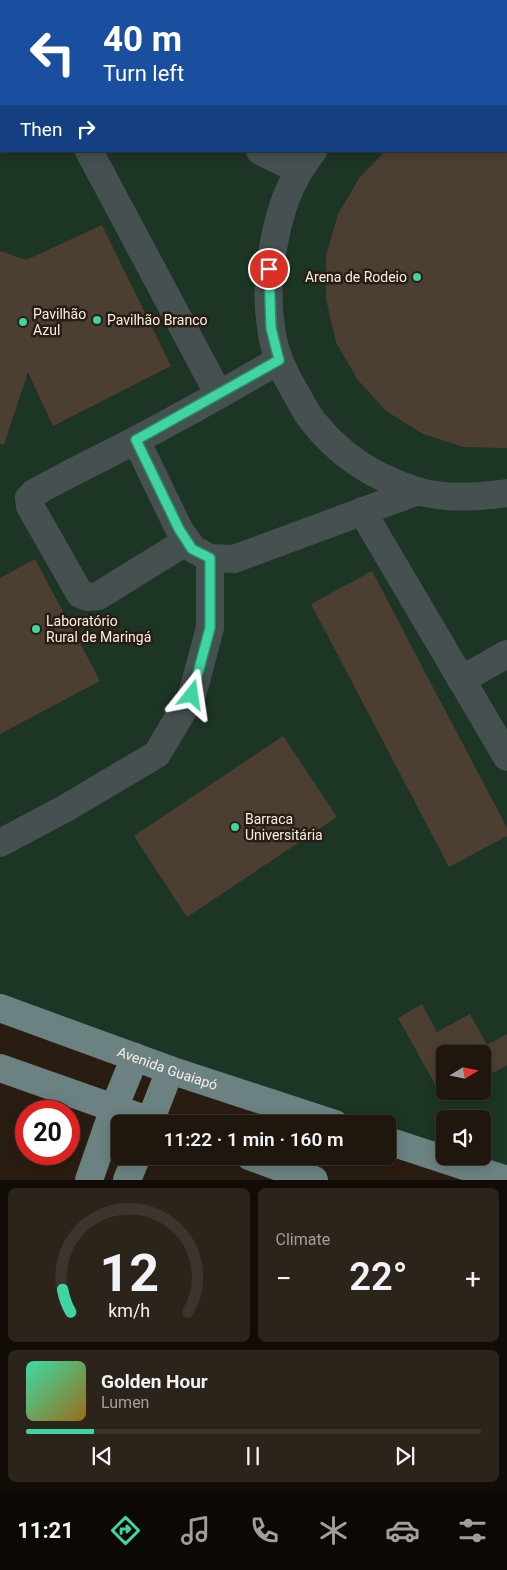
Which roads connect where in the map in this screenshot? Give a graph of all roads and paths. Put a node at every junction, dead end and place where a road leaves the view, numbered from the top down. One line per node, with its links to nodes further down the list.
1 (90, 152): 5 (lane)
2 (265, 152): 3 (lane)
3 (306, 161): 4 (lane)
4 (279, 360): 5 (lane); 7 (lane)
5 (219, 395): 6 (lane)
6 (136, 440): 10 (lane); 10 (lane)
7 (418, 491): 8 (lane); 9 (lane)
8 (507, 493)
9 (362, 512): 11 (lane); 13 (lane)
10 (187, 540): 11 (lane)
11 (210, 558): 15 (lane)
12 (507, 654): 13 (lane)
13 (461, 680): 14 (lane)
14 (507, 757)
15 (0, 843)
16 (0, 1008): 17 (main road, Avenida Guaiapó)
17 (135, 1057): 19 (main road, Avenida Guaiapó); 20 (main road)
18 (0, 1068): 20 (main road)
19 (170, 1070): 22 (main road); 23 (main road, Avenida Guaiapó)
20 (114, 1108): 21 (main road); 27 (main road)
21 (132, 1115)
22 (156, 1115)
23 (308, 1115)
24 (396, 1144): 30 (main road)
25 (134, 1165): 28 (main road)
26 (273, 1165): 29 (main road)
27 (89, 1180)
28 (128, 1180)
29 (314, 1180)
30 (507, 1180)

